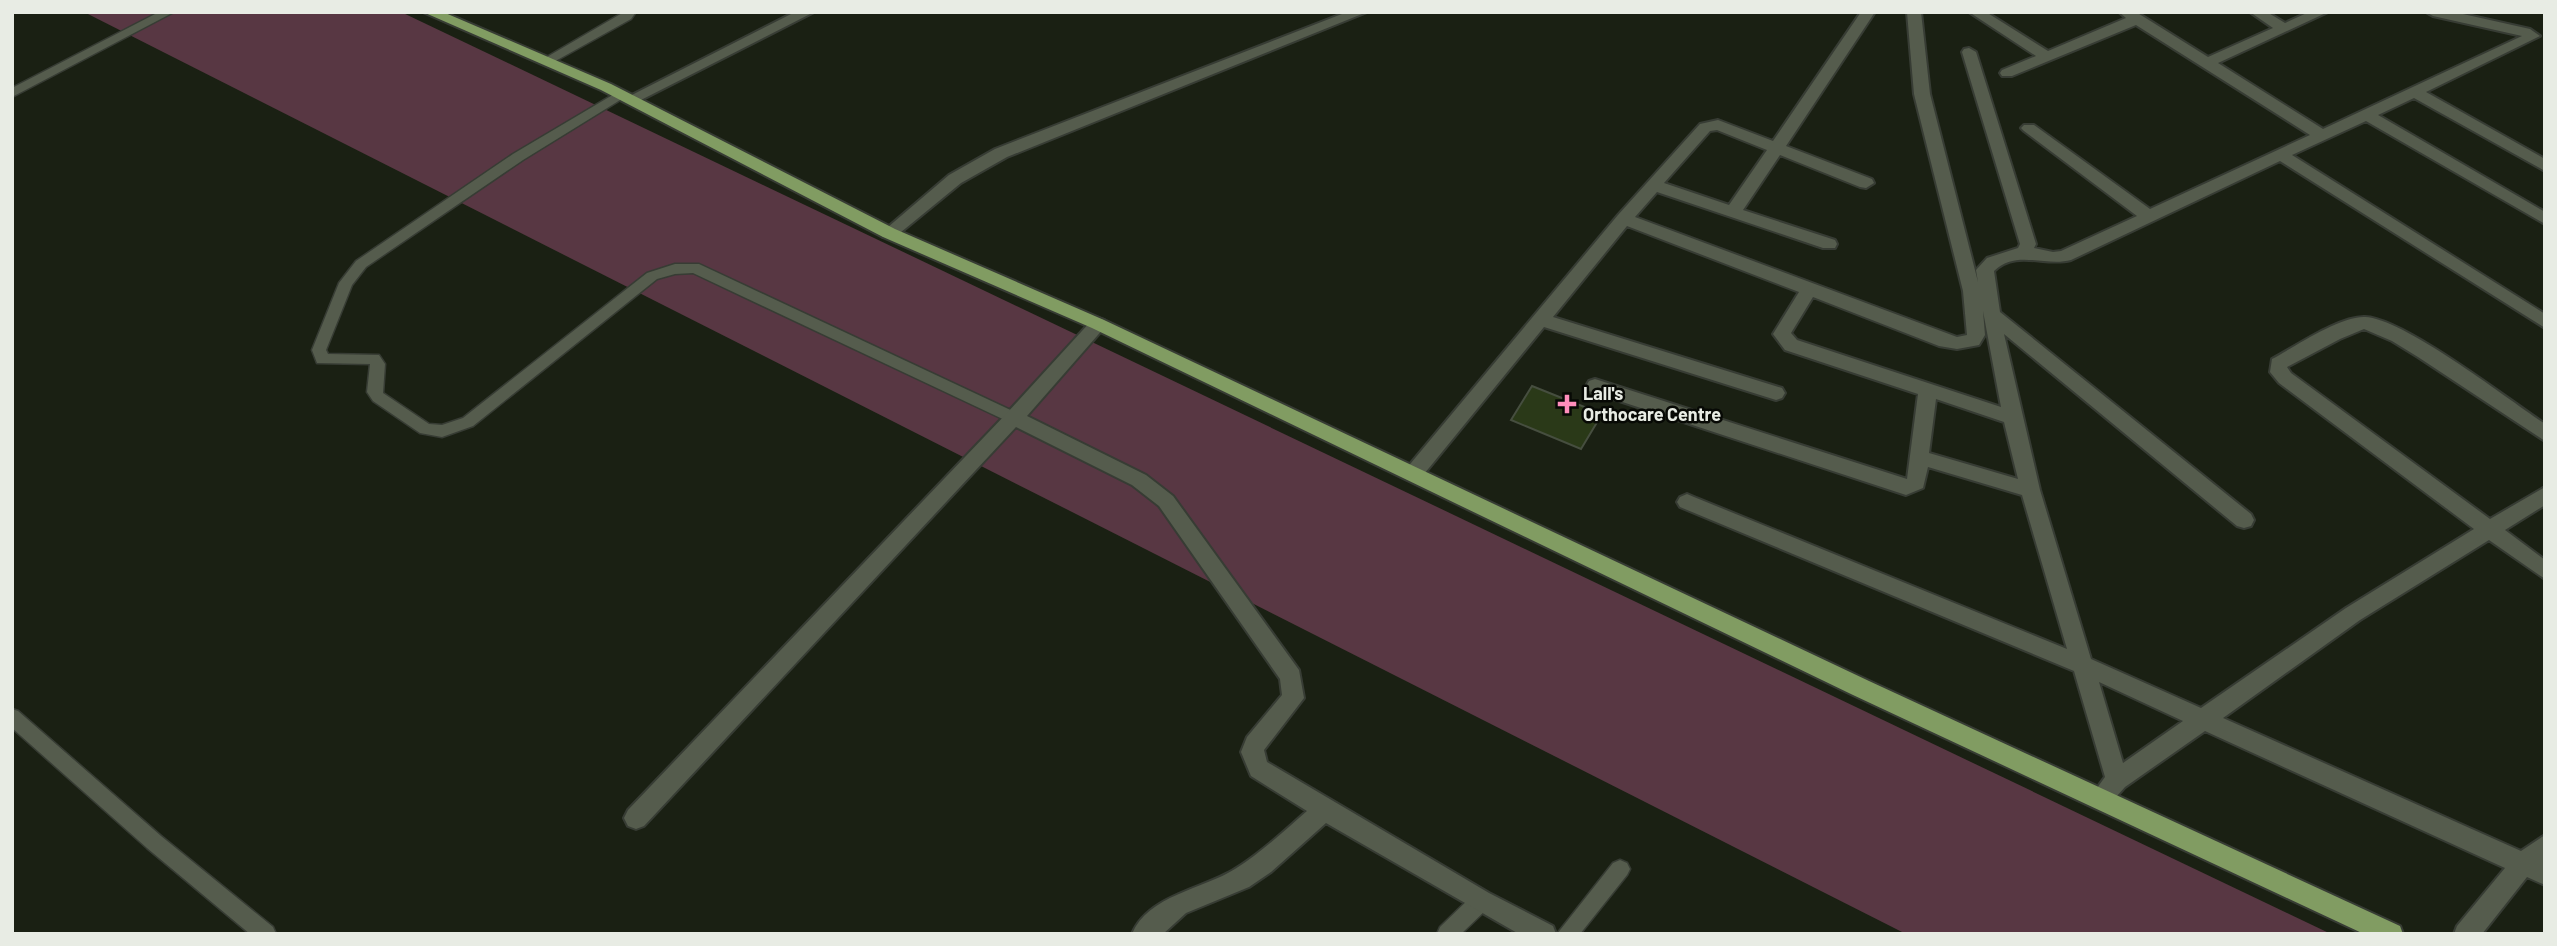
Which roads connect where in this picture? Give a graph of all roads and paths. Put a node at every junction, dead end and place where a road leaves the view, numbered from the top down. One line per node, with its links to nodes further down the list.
1 (167, 12): 21 (lane)
2 (430, 12): 17 (main road)
3 (630, 12): 17 (lane)
4 (807, 12): 22 (street)
5 (1360, 12): 35 (street)
6 (1868, 12): 26 (street)
7 (1914, 12): 38 (street)
8 (1976, 12): 16 (street)
9 (2257, 12): 13 (street)
10 (2322, 12): 13 (street)
11 (2433, 12): 14 (street)
12 (2131, 16): 16 (street); 18 (street)
13 (2285, 29): 18 (street)
14 (2539, 33): 20 (street)
15 (1969, 52): 37 (street)
16 (2045, 55): 19 (street)
17 (546, 61): 22 (main road)
18 (2207, 63): 25 (street)
19 (2007, 73)
20 (2415, 92): 23 (street); 28 (street)
21 (12, 93)
22 (626, 97): 35 (main road); 46 (lane)
23 (2367, 115): 25 (street); 34 (street)
24 (2029, 128): 32 (street)
25 (2322, 135): 27 (street)
26 (1774, 150): 29 (street); 30 (street); 31 (street)
27 (2279, 154): 32 (street); 41 (street)
28 (2545, 166)
29 (1866, 183)
30 (1655, 186): 31 (street); 33 (street)
31 (1733, 212): 36 (street)
32 (2148, 216): 37 (street)
33 (1624, 219): 38 (street); 40 (street)
34 (2545, 219)
35 (889, 233): 42 (main road)
36 (1829, 244)
37 (2024, 252): 39 (street)
38 (1809, 290): 44 (street)
39 (1992, 315): 47 (street); 54 (street)
40 (1541, 320): 45 (street); 50 (street)
41 (2545, 322)
42 (1098, 324): 46 (street); 50 (main road)
43 (1595, 386): 49 (street)
44 (1928, 391): 47 (street); 49 (street)
45 (1776, 393)
46 (1014, 418): 62 (street); 63 (street)
47 (2014, 418): 51 (street)
48 (2545, 433): 55 (street)
49 (1919, 457): 51 (street)
50 (1413, 474): 61 (main road)
51 (2030, 490): 57 (street)
52 (2545, 495): 55 (street)
53 (1687, 502): 57 (street)
54 (2244, 520)
55 (2489, 530): 56 (street); 59 (street)
56 (2545, 571)
57 (2082, 665): 59 (street); 60 (street)
58 (12, 717): 68 (lane)
59 (2203, 720): 60 (street); 66 (street)
60 (2117, 780): 61 (street)
61 (2100, 799): 73 (main road)
62 (1324, 810): 67 (street); 69 (street)
63 (635, 818)
64 (2545, 846): 66 (street)
65 (1620, 869): 72 (lane)
66 (2534, 869): 74 (street)
67 (1481, 901): 70 (lane); 71 (street)
68 (266, 934)
69 (1144, 934)
70 (1447, 934)
71 (1544, 934)
72 (1567, 934)
73 (2391, 934)
74 (2466, 934)

